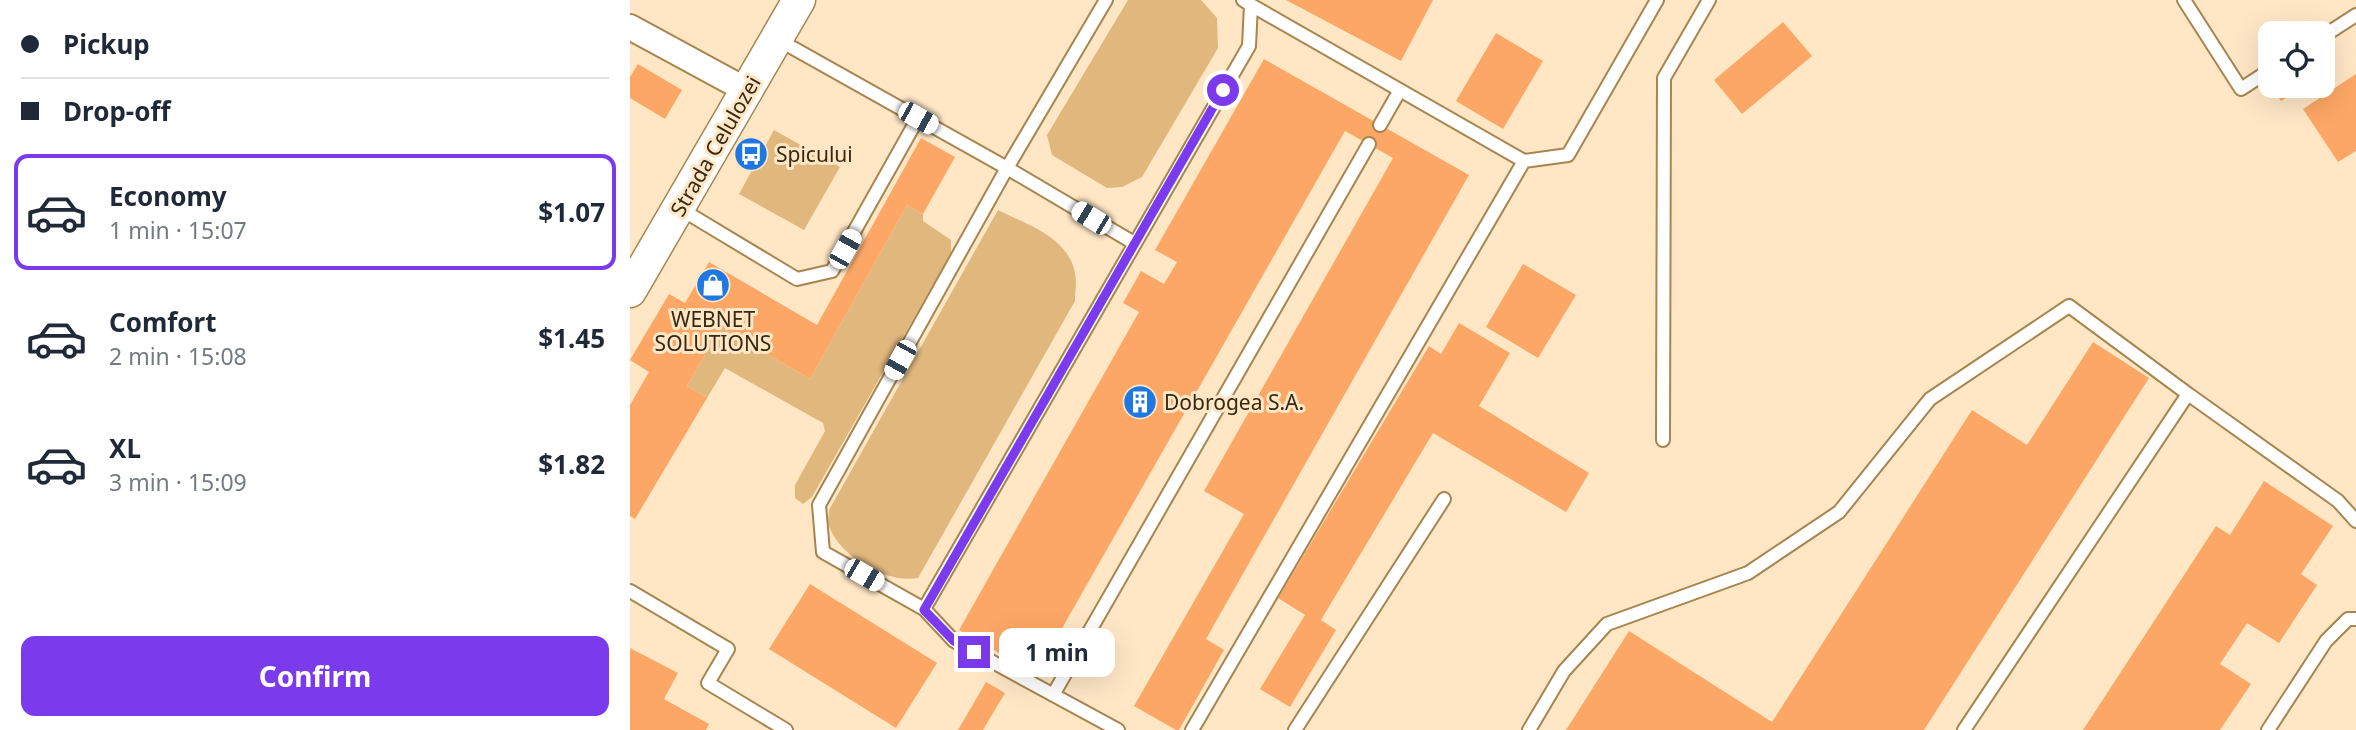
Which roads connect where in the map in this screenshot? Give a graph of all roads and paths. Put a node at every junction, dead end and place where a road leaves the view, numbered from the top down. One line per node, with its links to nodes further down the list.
1 (799, 0): 10 (street, Strada Celulozei)
2 (1106, 0): 18 (lane)
3 (1657, 0): 17 (lane)
4 (1709, 0): 23 (lane)
5 (2184, 0): 11 (lane)
6 (1247, 3): 13 (lane); 20 (lane)
7 (2356, 15): 9 (lane)
8 (630, 27): 12 (street)
9 (2335, 29)
10 (777, 39): 12 (street, Strada Celulozei); 14 (lane)
11 (2258, 78)
12 (747, 90): 19 (street, Strada Celulozei)
13 (1400, 90): 15 (lane); 17 (lane)
14 (918, 118): 18 (lane); 19 (lane)
15 (1380, 124)
16 (1369, 144): 29 (lane)
17 (1524, 161): 34 (lane)
18 (1007, 168): 20 (lane); 27 (lane)
19 (679, 208): 21 (street, Strada Celulozei)
20 (1134, 243): 27 (lane)
21 (630, 289)
22 (2188, 394): 25 (lane); 36 (lane); 37 (lane)
23 (1663, 440)
24 (1444, 499): 35 (lane)
25 (2356, 521)
26 (630, 591): 31 (lane)
27 (924, 610): 29 (lane)
28 (2356, 619): 38 (lane)
29 (1054, 695): 30 (lane)
30 (1094, 717): 32 (lane); 33 (lane)
31 (786, 730)
32 (1086, 730)
33 (1118, 730)
34 (1192, 730)
35 (1295, 730)
36 (1529, 730)
37 (1964, 730)
38 (2268, 730)

